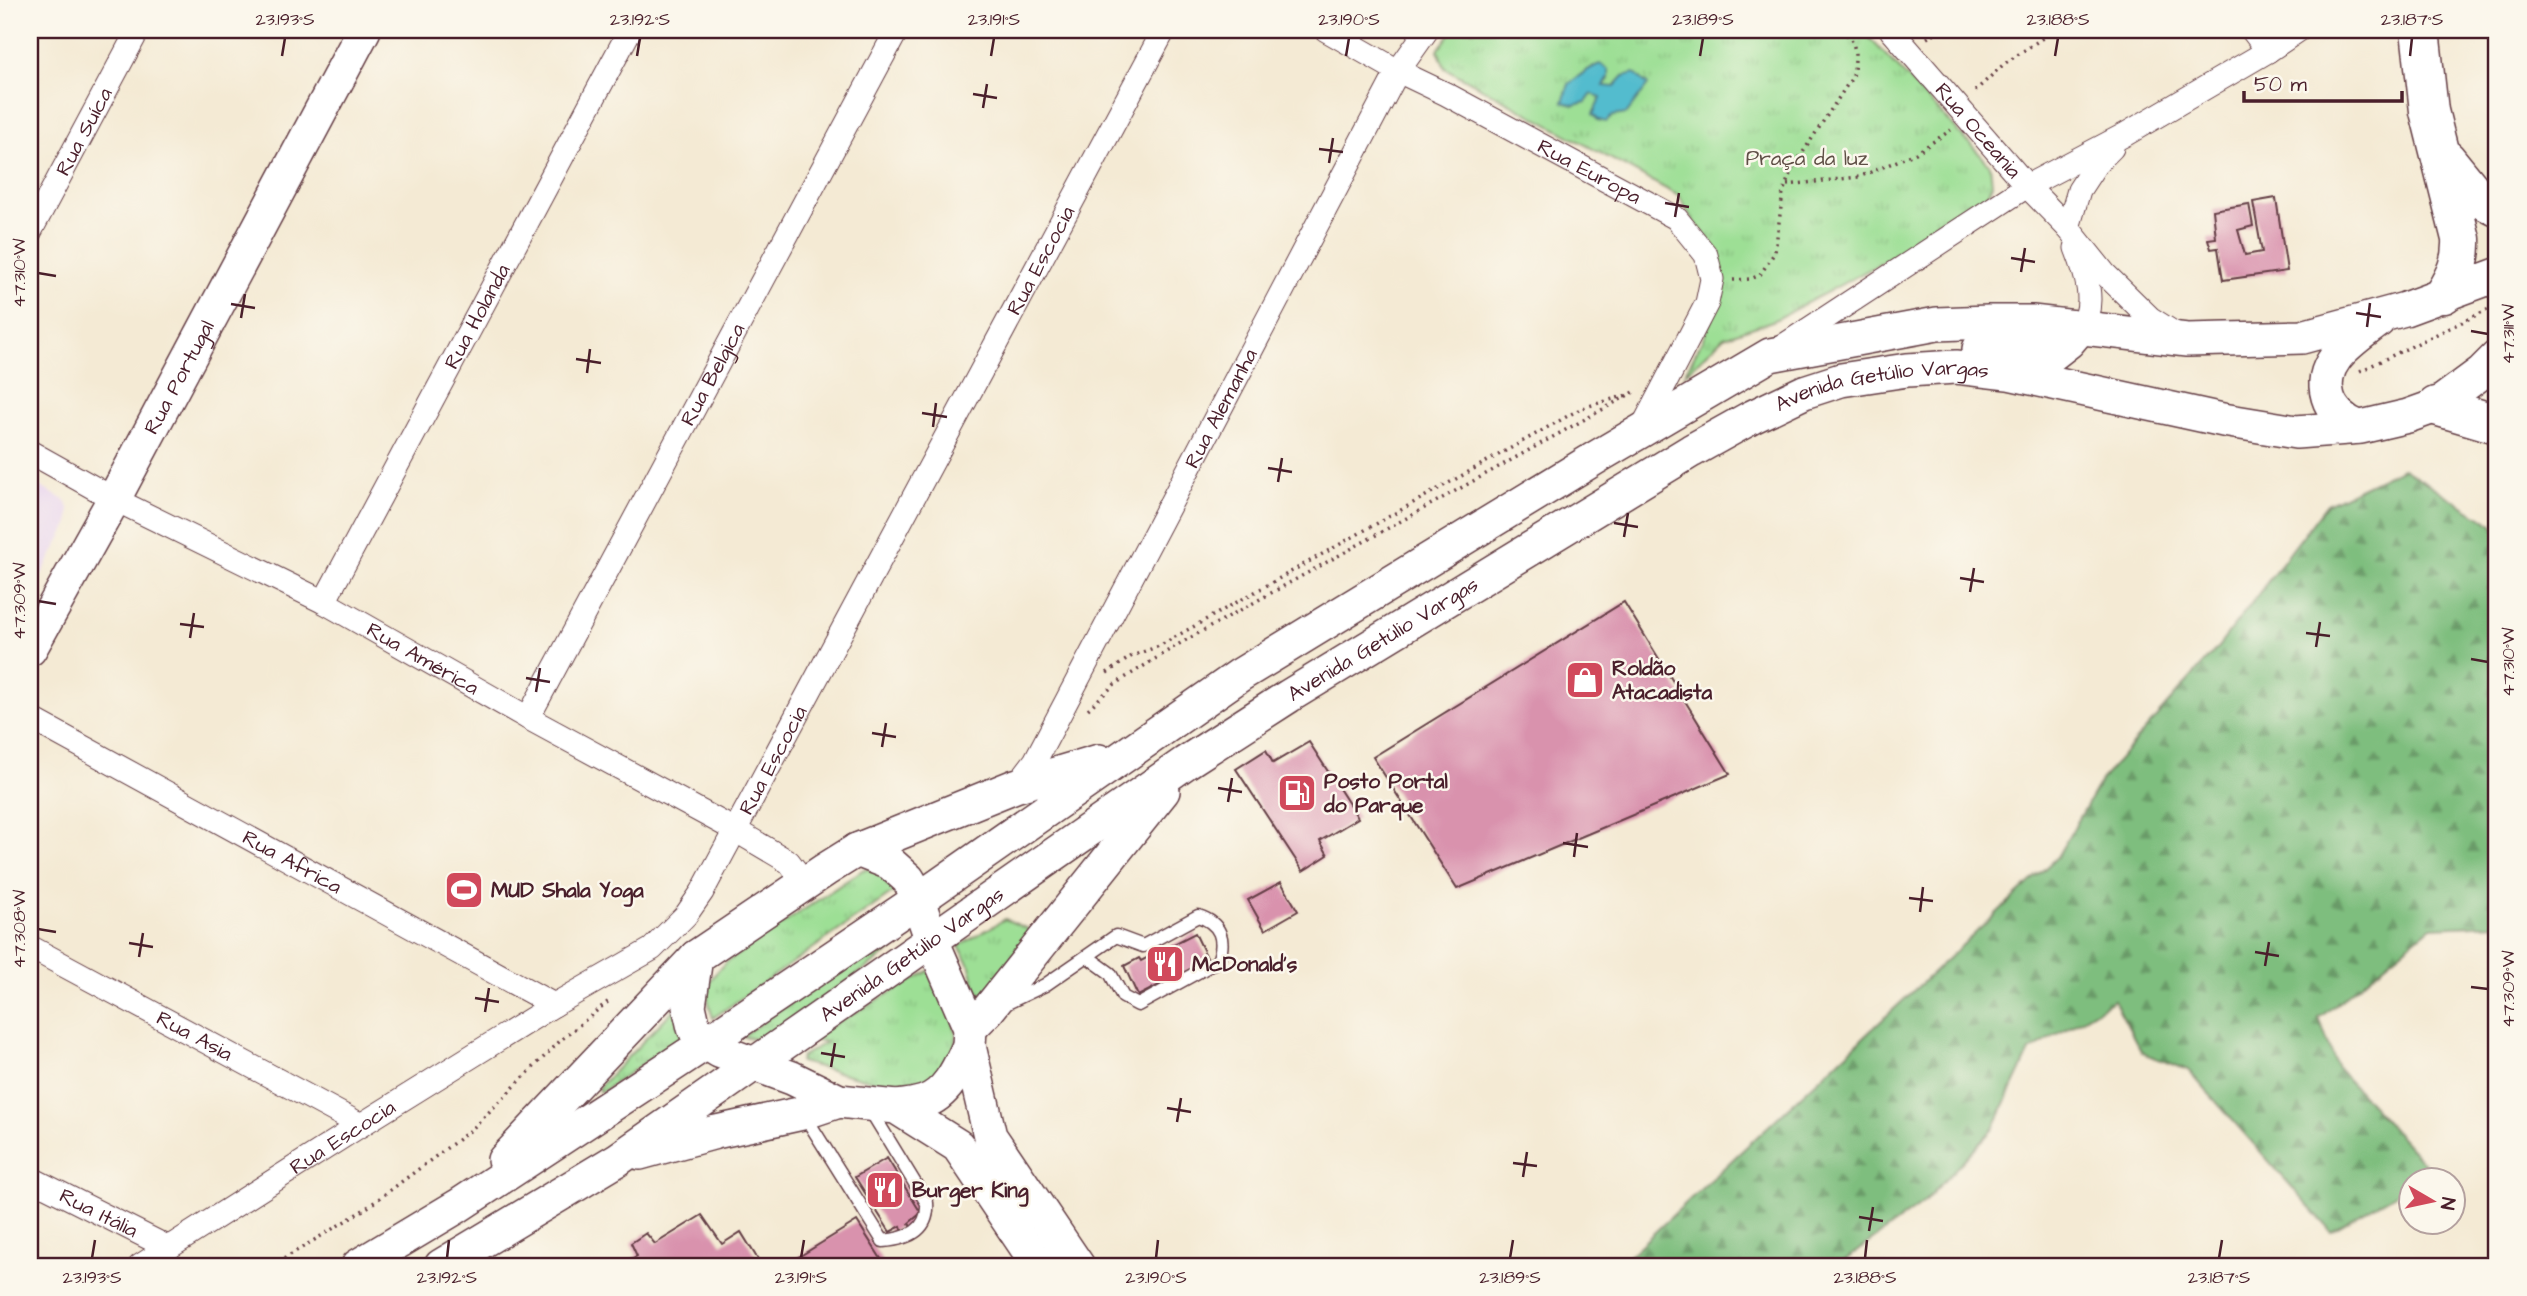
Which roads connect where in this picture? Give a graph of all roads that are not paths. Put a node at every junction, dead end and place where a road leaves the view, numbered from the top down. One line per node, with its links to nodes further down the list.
1 (138, 30): 19 (street, Rua Suíca)
2 (365, 30): 33 (main road, Rua Portugal)
3 (629, 30): 34 (street, Rua Holanda)
4 (897, 30): 37 (street, Rua Belgica)
5 (1164, 30): 41 (street, Rua Escocia)
6 (1326, 30): 13 (street, Rua Europa)
7 (1427, 30): 13 (street, Rua Alemanha)
8 (1891, 30): 16 (street, Rua Oceania)
9 (2252, 30): 12 (street)
10 (2299, 30): 12 (street, Avenida Getúlio Vargas)
11 (2420, 30): 15 (highway)
12 (2268, 51): 14 (street, Avenida Getúlio Vargas)
13 (1398, 71): 31 (street, Rua Europa); 40 (street, Rua Alemanha)
14 (2126, 134): 16 (street, Avenida Getúlio Vargas); 18 (street)
15 (2436, 146): 17 (highway); 21 (highway)
16 (2027, 186): 18 (street, Rua Oceania); 25 (street, Avenida Getúlio Vargas)
17 (2497, 207)
18 (2068, 228): 23 (street, Rua Oceania); 24 (street, Rua Oceania)
19 (30, 232)
20 (2493, 286): 21 (main road, Avenida Getúlio Vargas)
21 (2444, 294): 22 (main road, Avenida Getúlio Vargas)
22 (2388, 313): 24 (main road, Avenida Getúlio Vargas); 30 (main road)
23 (2080, 328): 24 (main road, Avenida Getúlio Vargas); 25 (main road, Avenida Getúlio Vargas); 27 (main road)
24 (2187, 340)
25 (1770, 355): 31 (main road, Avenida Getúlio Vargas)
26 (2497, 357): 28 (main road, Avenida Getúlio Vargas)
27 (1841, 380): 30 (main road, Avenida Getúlio Vargas); 39 (main road, Avenida Getúlio Vargas)
28 (2436, 406): 29 (highway); 30 (main road, Avenida Getúlio Vargas)
29 (2497, 425)
30 (2358, 428)
31 (1640, 432): 38 (main road, Avenida Getúlio Vargas)
32 (30, 452): 33 (street, Rua América)
33 (114, 499): 34 (street, Rua América); 35 (main road, Rua Portugal)
34 (324, 602): 37 (street, Rua América)
35 (30, 649)
36 (30, 718): 49 (street, Rua Africa)
37 (528, 718): 41 (street, Rua América)
38 (1135, 748): 40 (main road); 44 (main road, Avenida Getúlio Vargas)
39 (1185, 763): 45 (main road, Avenida Getúlio Vargas); 50 (main road)
40 (1015, 786): 42 (main road)
41 (735, 830): 43 (street, Rua América); 49 (street, Rua Escocia)
42 (857, 850): 43 (main road); 44 (main road)
43 (806, 883): 47 (main road)
44 (918, 900): 45 (main road); 51 (main road, Avenida Getúlio Vargas)
45 (931, 938): 50 (main road); 52 (main road, Avenida Getúlio Vargas)
46 (30, 947): 55 (street, Rua Asia)
47 (696, 957): 51 (main road); 58 (main road)
48 (1088, 957): 48 (lane); 50 (lane)
49 (555, 1006): 55 (street, Rua Escocia)
50 (976, 1028): 53 (main road); 64 (main road)
51 (706, 1043): 52 (main road); 58 (main road, Avenida Getúlio Vargas)
52 (753, 1063): 53 (main road); 56 (main road, Avenida Getúlio Vargas)
53 (867, 1104): 54 (main road); 54 (lane); 63 (main road)
54 (803, 1113): 56 (main road)
55 (361, 1125): 59 (street, Rua Escocia)
56 (617, 1160): 62 (main road, Avenida Getúlio Vargas)
57 (30, 1178): 59 (street, Rua Itália)
58 (458, 1206): 61 (main road, Avenida Getúlio Vargas)
59 (169, 1248): 60 (street, Rua Escocia)
60 (140, 1266)
61 (358, 1266)
62 (441, 1266)
63 (1039, 1266)
64 (1078, 1266)

